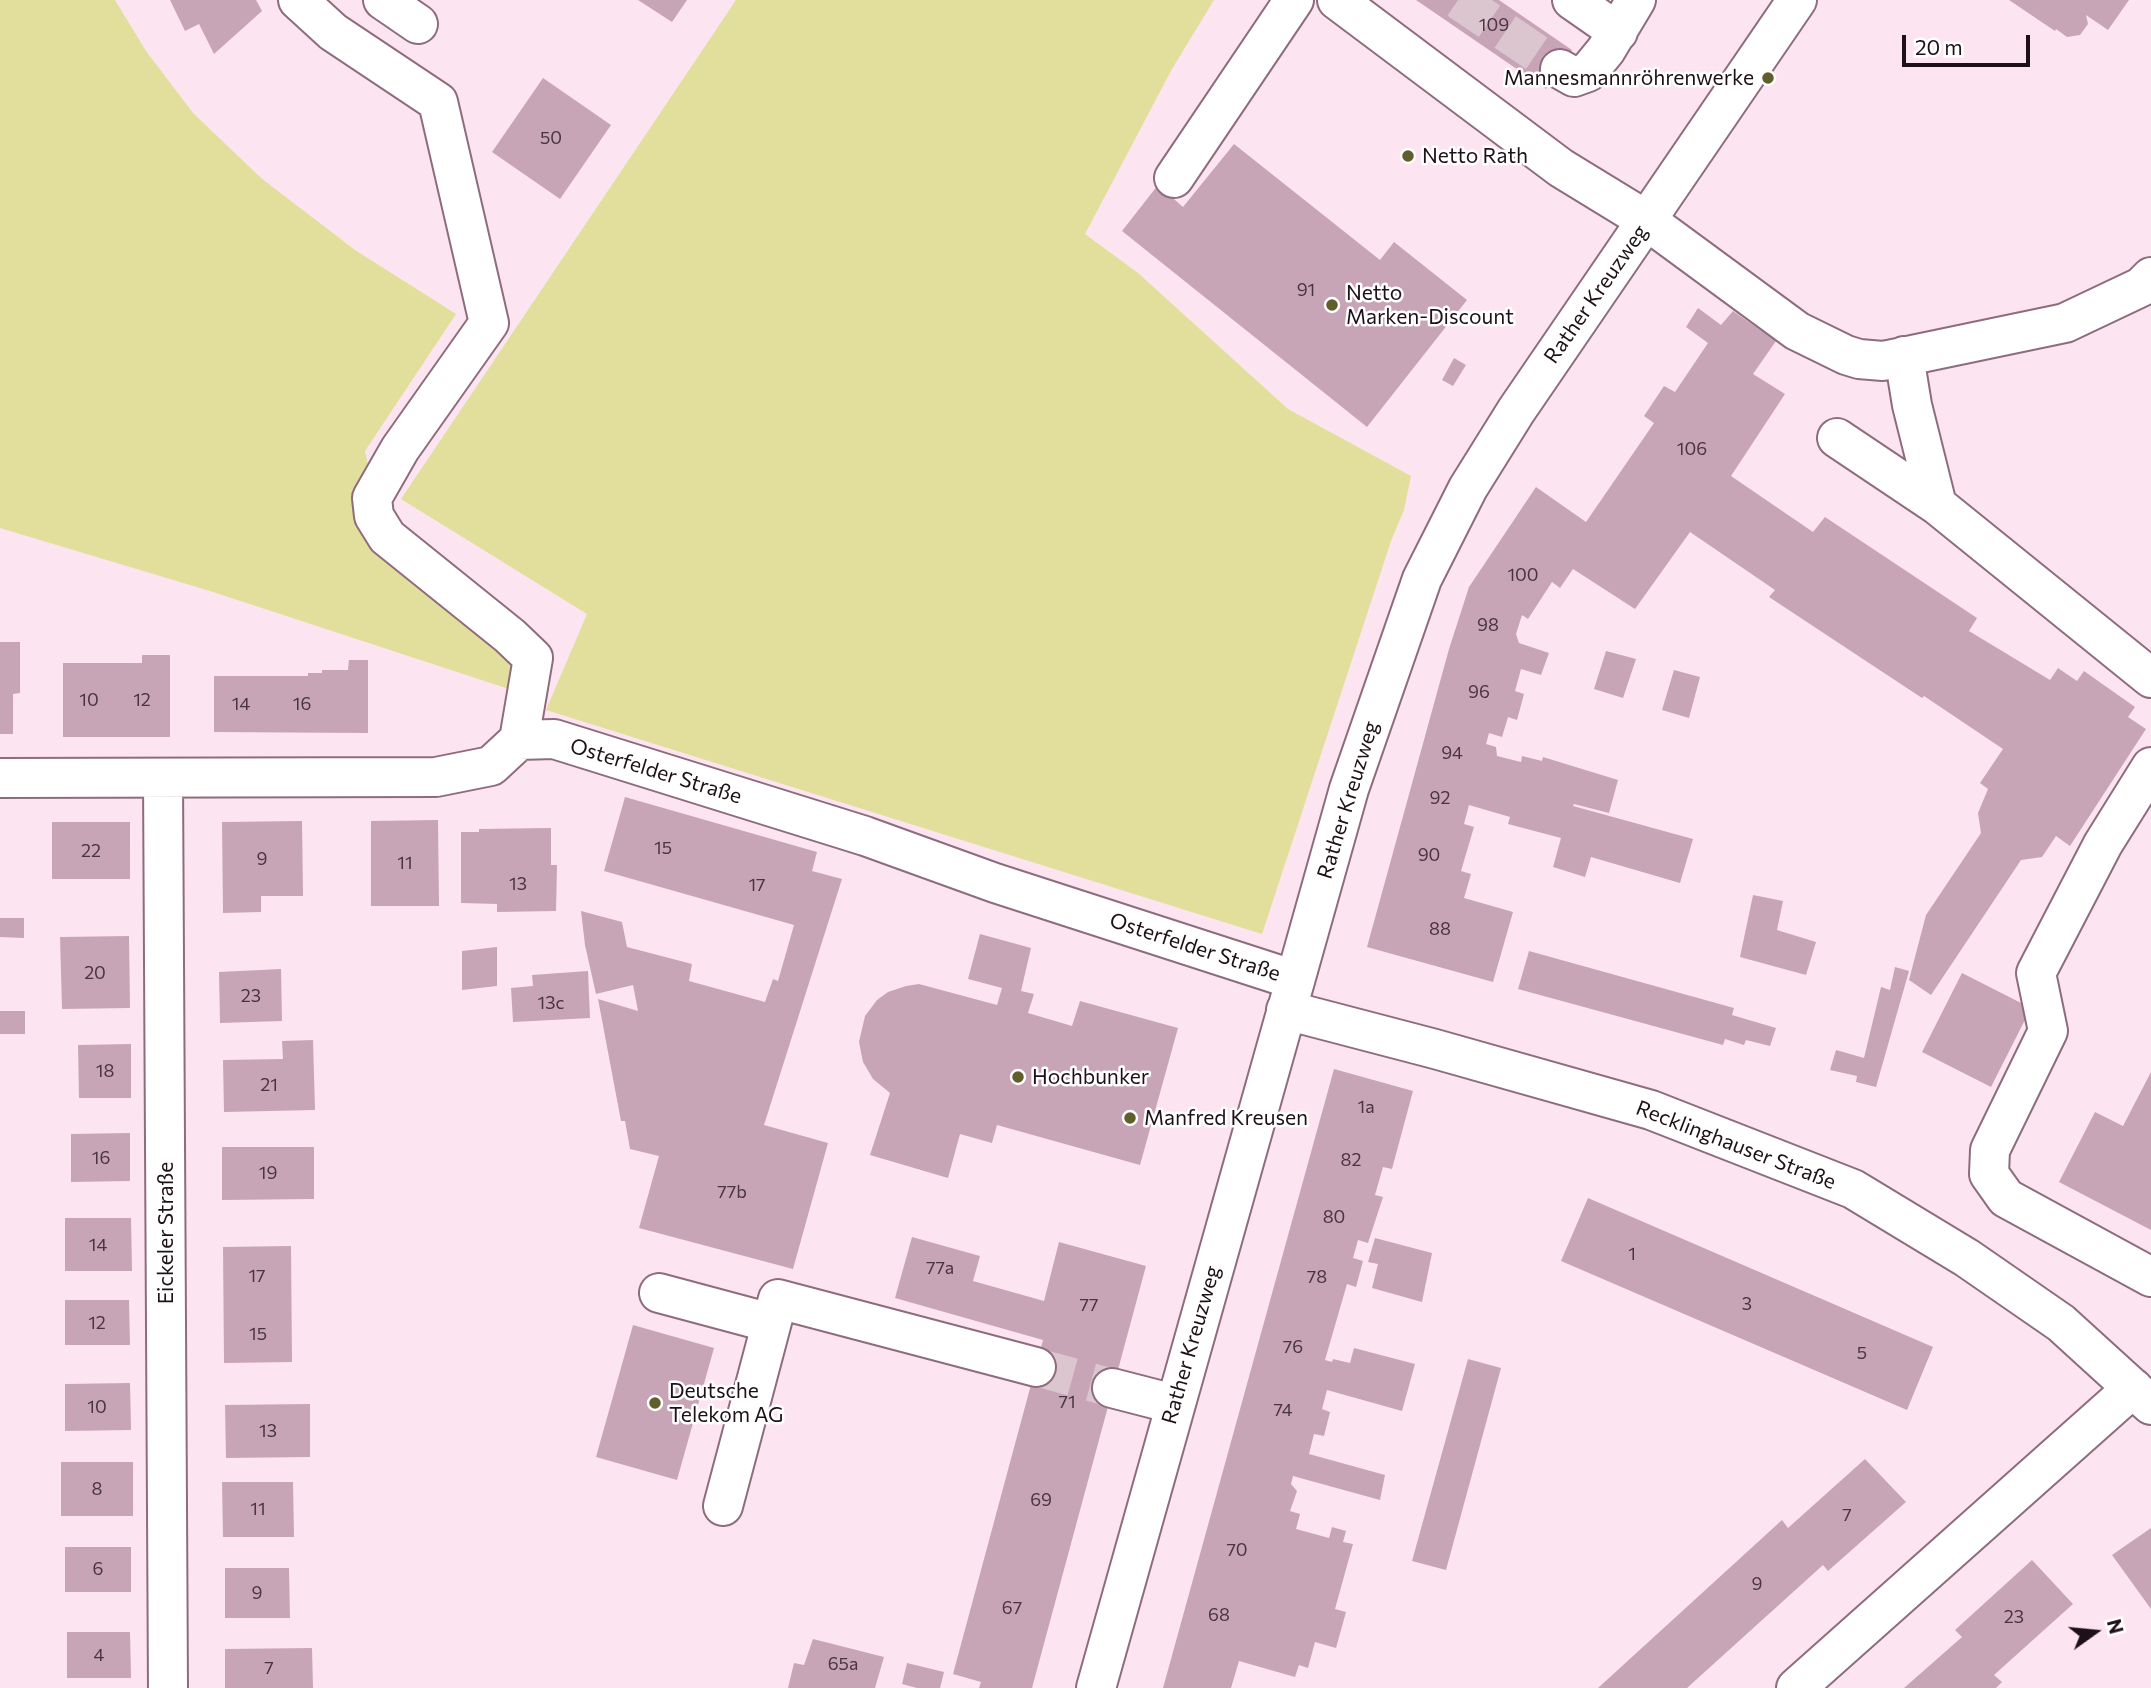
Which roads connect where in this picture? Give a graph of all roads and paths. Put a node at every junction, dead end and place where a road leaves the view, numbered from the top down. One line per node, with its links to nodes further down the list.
1 (298, 0): 17 (street)
2 (383, 0): 7 (street)
3 (1294, 0): 10 (street)
4 (1338, 0): 11 (street)
5 (1572, 0): 8 (street)
6 (1797, 0): 11 (street, Rather Kreuzweg)
7 (418, 24)
8 (1620, 27): 9 (street)
9 (1560, 69)
10 (1174, 178)
11 (1646, 220): 13 (street); 21 (street, Rather Kreuzweg)
12 (2151, 277): 13 (street)
13 (1905, 356): 15 (street)
14 (1837, 438): 15 (street)
15 (1937, 505): 16 (street)
16 (2151, 677)
17 (519, 740): 20 (street); 21 (street, Osterfelder Straße)
18 (2151, 767): 22 (street)
19 (0, 778): 20 (street)
20 (163, 778): 30 (street, Eickeler Straße)
21 (1291, 995): 27 (street, Recklinghauser Straße); 28 (street, Rather Kreuzweg)
22 (2151, 1277)
23 (659, 1293): 24 (street)
24 (771, 1323): 25 (street); 29 (street)
25 (1036, 1367)
26 (1112, 1388): 28 (street)
27 (2142, 1396): 32 (street, Recklinghauser Straße)
28 (1174, 1404): 31 (street, Rather Kreuzweg)
29 (723, 1506)
30 (168, 1688)
31 (1096, 1688)
32 (1796, 1688)

